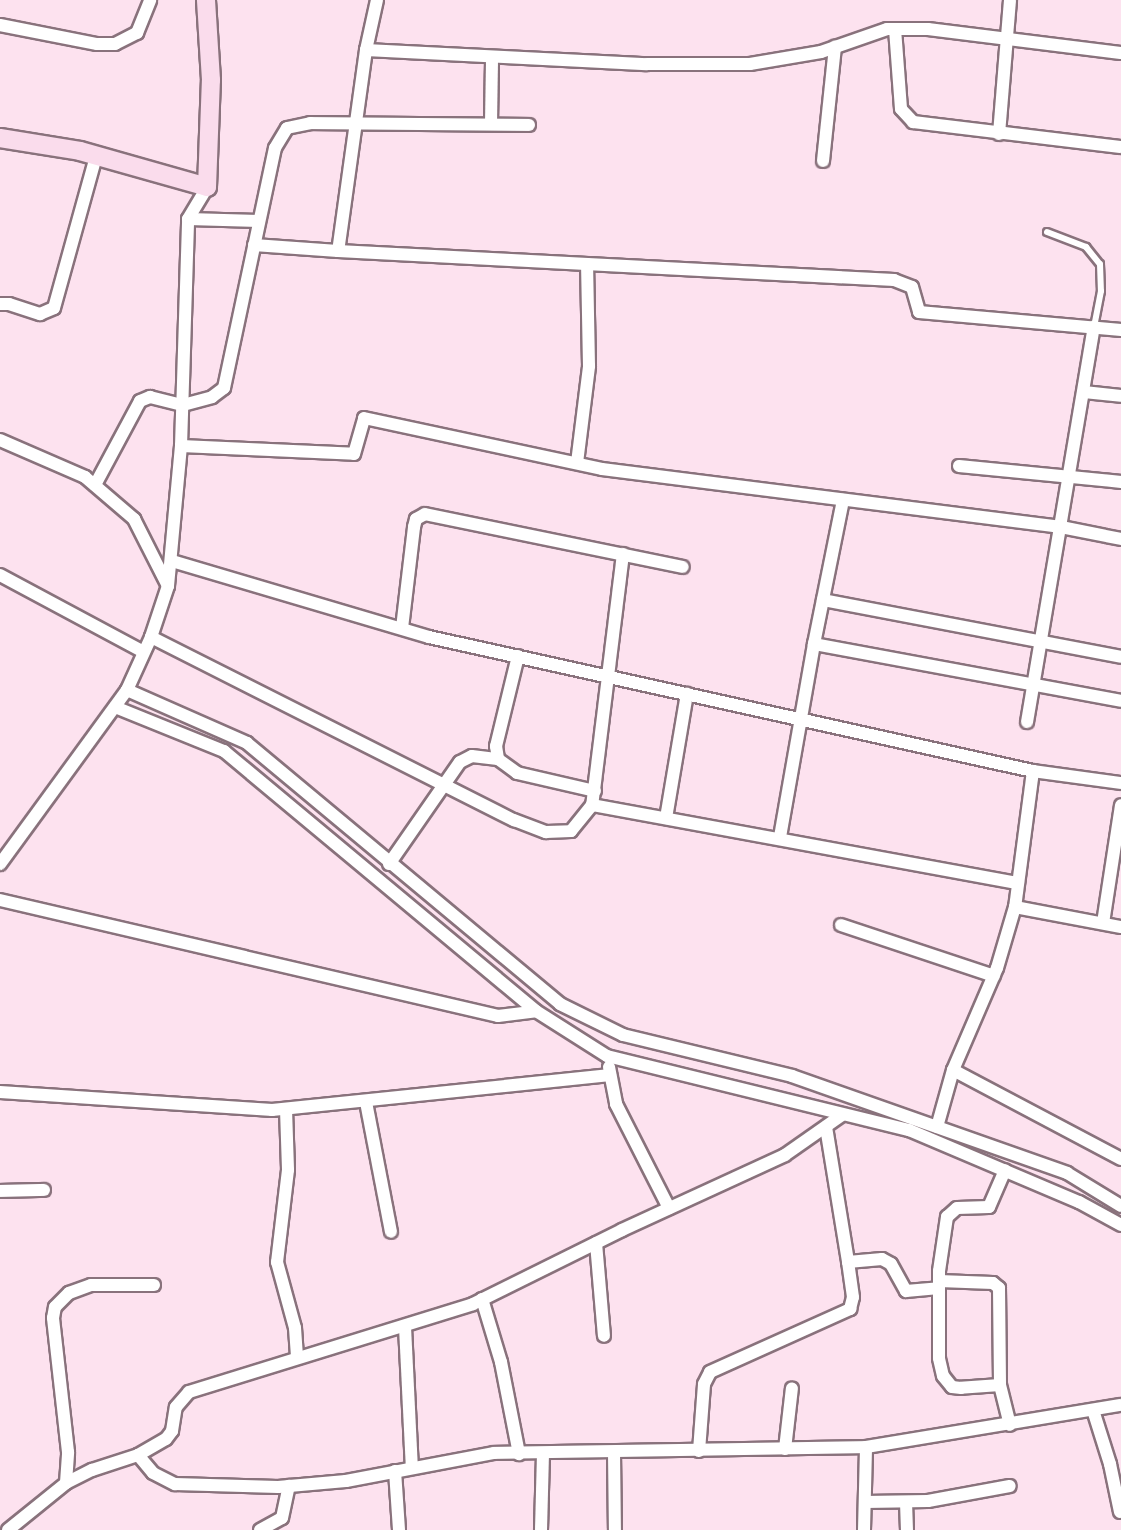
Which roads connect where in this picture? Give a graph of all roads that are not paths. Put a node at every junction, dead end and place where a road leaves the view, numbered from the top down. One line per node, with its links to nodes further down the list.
1 (150, 0): 5 (street)
2 (206, 0): 20 (main road)
3 (377, 0): 10 (street)
4 (1010, 0): 7 (street)
5 (0, 25)
6 (895, 29): 7 (street); 8 (street); 15 (street)
7 (1007, 40): 9 (street); 15 (street)
8 (835, 47): 11 (street); 19 (street)
9 (1121, 48)
10 (366, 50): 11 (street); 12 (street)
11 (492, 57): 13 (street)
12 (356, 123): 13 (street); 22 (street); 25 (street)
13 (491, 124): 14 (street)
14 (529, 125)
15 (999, 134): 17 (street)
16 (0, 138): 18 (main road)
17 (1121, 147)
18 (96, 157): 20 (main road); 27 (street)
19 (823, 161)
20 (207, 187): 21 (street)
21 (188, 219): 22 (street); 32 (street)
22 (259, 221): 24 (street)
23 (1047, 232): 28 (lane)
24 (254, 245): 25 (street); 32 (street)
25 (338, 251): 26 (street)
26 (587, 264): 28 (street); 35 (street)
27 (0, 304)
28 (1094, 327): 29 (street); 30 (street)
29 (1121, 330)
30 (1084, 392): 31 (street); 37 (street)
31 (1121, 396)
32 (183, 405): 34 (street); 39 (street)
33 (0, 440): 39 (street)
34 (181, 446): 35 (street); 44 (street)
35 (577, 463): 40 (street)
36 (959, 466): 37 (street)
37 (1070, 475): 38 (street); 41 (street)
38 (1121, 482)
39 (95, 485): 47 (street)
40 (843, 500): 41 (street); 48 (street)
41 (1061, 527): 42 (street); 52 (street)
42 (1121, 539)
43 (623, 554): 45 (street); 49 (street); 56 (street)
44 (172, 561): 47 (street); 49 (street)
45 (683, 567)
46 (0, 575): 53 (street)
47 (168, 586): 50 (street)
48 (823, 600): 51 (street); 52 (street)
49 (402, 628): 54 (street)
50 (151, 637): 53 (street); 67 (street)
51 (814, 644): 57 (street); 62 (street)
52 (1041, 644): 55 (street); 57 (street)
53 (142, 651): 58 (street)
54 (518, 656): 56 (street); 64 (street)
55 (1121, 657)
56 (610, 677): 59 (street); 68 (street)
57 (1034, 684): 60 (street); 63 (street)
58 (127, 690): 61 (street); 74 (street)
59 (687, 694): 62 (street); 71 (street)
60 (1121, 701)
61 (115, 707): 73 (street); 82 (street)
62 (802, 719): 65 (street); 72 (street)
63 (1027, 722)
64 (498, 759): 67 (street); 68 (street)
65 (1033, 771): 66 (street); 75 (street)
66 (1121, 783)
67 (443, 784): 69 (street); 74 (street)
68 (595, 791): 69 (street)
69 (592, 805): 71 (street)
70 (1121, 805): 78 (street)
71 (666, 818): 72 (street)
72 (780, 837): 75 (street)
73 (0, 864)
74 (389, 864): 91 (street)
75 (1018, 883): 77 (street)
76 (0, 900): 82 (street)
77 (1015, 907): 78 (street); 81 (street)
78 (1103, 923): 80 (street)
79 (841, 925): 81 (street)
80 (1121, 927)
81 (994, 976): 84 (street)
82 (536, 1011): 83 (street)
83 (607, 1056): 85 (street); 89 (street)
84 (953, 1070): 91 (street); 92 (street)
85 (610, 1075): 87 (street); 97 (street)
86 (0, 1092): 88 (street)
87 (366, 1102): 88 (street); 99 (street)
88 (286, 1109): 107 (street)
89 (842, 1115): 90 (street); 93 (street)
90 (826, 1127): 97 (street); 101 (street)
91 (937, 1127): 96 (street)
92 (1121, 1159)
93 (1005, 1170): 98 (street); 102 (street)
94 (44, 1190): 95 (street)
95 (0, 1191)
96 (1121, 1206)
97 (669, 1208): 100 (street)
98 (1121, 1225)
99 (391, 1232)
100 (596, 1243): 104 (street); 106 (street)
101 (848, 1262): 102 (street); 115 (street)
102 (939, 1284): 108 (street); 108 (street)
103 (154, 1285): 122 (street)
104 (482, 1299): 105 (street); 117 (street)
105 (405, 1327): 107 (street); 120 (street)
106 (604, 1336)
107 (297, 1358): 119 (street)
108 (1000, 1385): 112 (street)
109 (792, 1388): 114 (street)
110 (1121, 1405): 111 (street)
111 (1093, 1410): 112 (street); 127 (street)
112 (1010, 1425): 113 (street)
113 (866, 1447): 114 (street); 125 (street)
114 (785, 1449): 115 (street)
115 (699, 1451): 116 (street)
116 (614, 1453): 118 (street); 132 (street)
117 (519, 1454): 118 (street); 120 (street)
118 (543, 1454): 131 (street)
119 (138, 1455): 122 (street); 123 (street)
120 (412, 1468): 121 (street)
121 (395, 1471): 123 (street); 130 (street)
122 (66, 1483): 128 (street)
123 (289, 1486): 129 (street)
124 (1010, 1486): 126 (street)
125 (865, 1502): 126 (street); 133 (street)
126 (906, 1502): 134 (street)
127 (1120, 1512)
128 (8, 1530)
129 (260, 1530)
130 (399, 1530)
131 (541, 1530)
132 (615, 1530)
133 (864, 1530)
134 (907, 1530)

